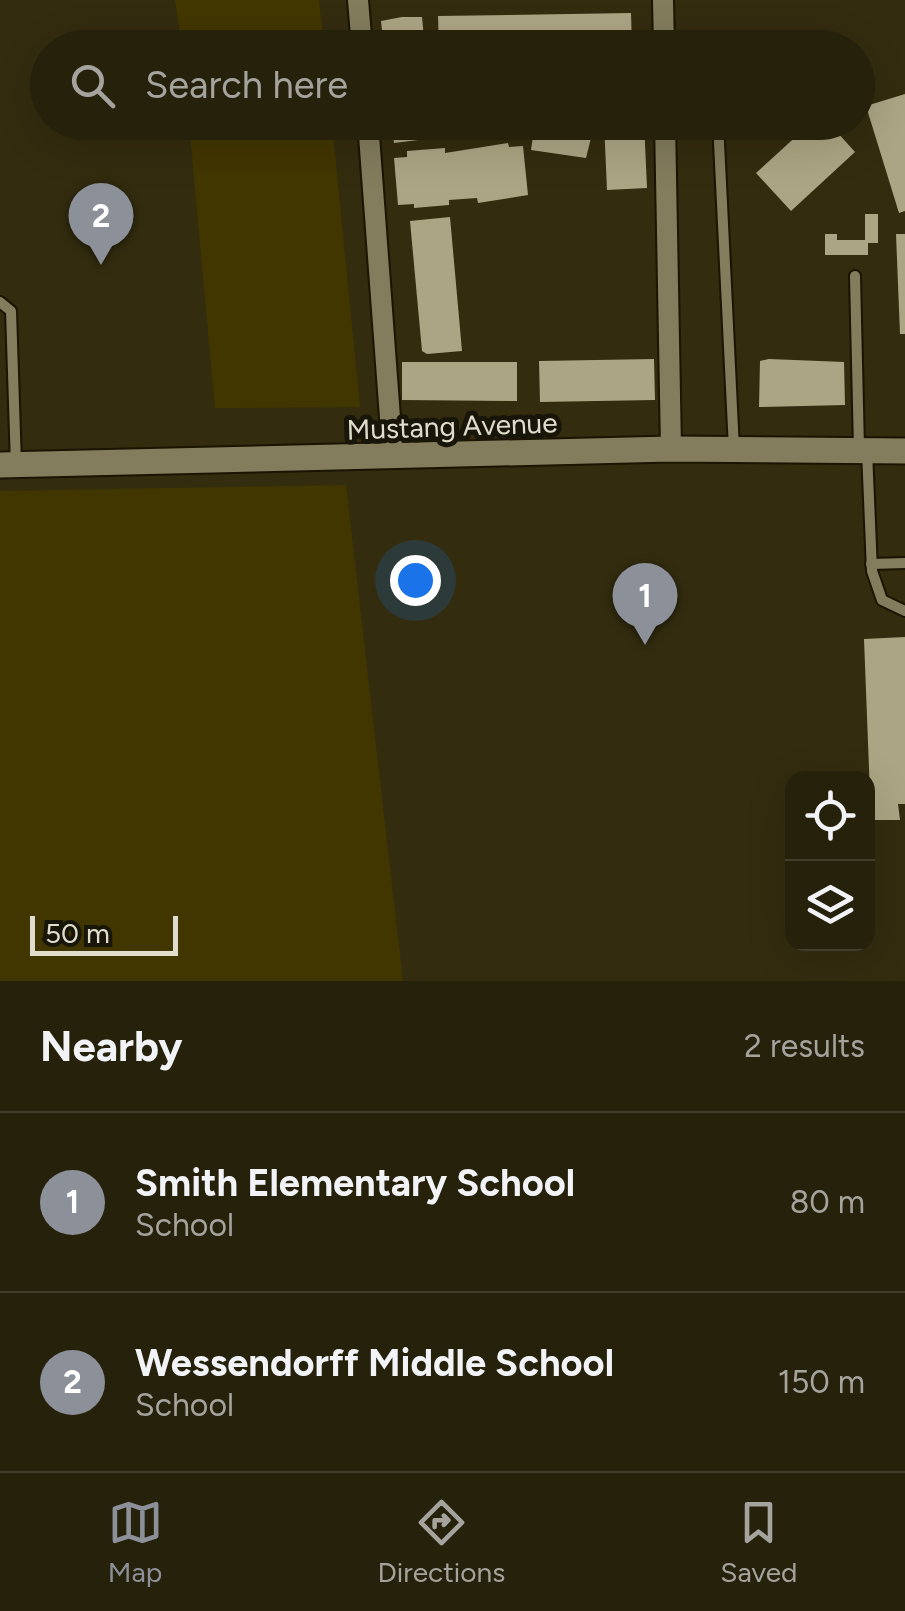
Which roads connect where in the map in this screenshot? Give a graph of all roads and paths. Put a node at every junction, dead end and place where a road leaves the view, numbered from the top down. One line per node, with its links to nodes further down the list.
1 (358, 0): 3 (street)
2 (663, 0): 4 (street)
3 (360, 30)
4 (664, 30)
5 (369, 140): 16 (street)
6 (665, 140): 12 (street)
7 (719, 140): 13 (lane)
8 (854, 276): 14 (lane)
9 (0, 302): 10 (lane)
10 (14, 393): 11 (lane); 17 (lane)
11 (0, 394)
12 (671, 450): 13 (street, Mustang Avenue); 16 (street, Mustang Avenue)
13 (734, 450): 14 (street, Mustang Avenue)
14 (862, 450): 15 (street, Mustang Avenue); 19 (lane)
15 (905, 450)
16 (394, 458): 17 (street, Mustang Avenue)
17 (8, 465)
18 (905, 562): 19 (lane)
19 (872, 564): 20 (lane)
20 (905, 611)

